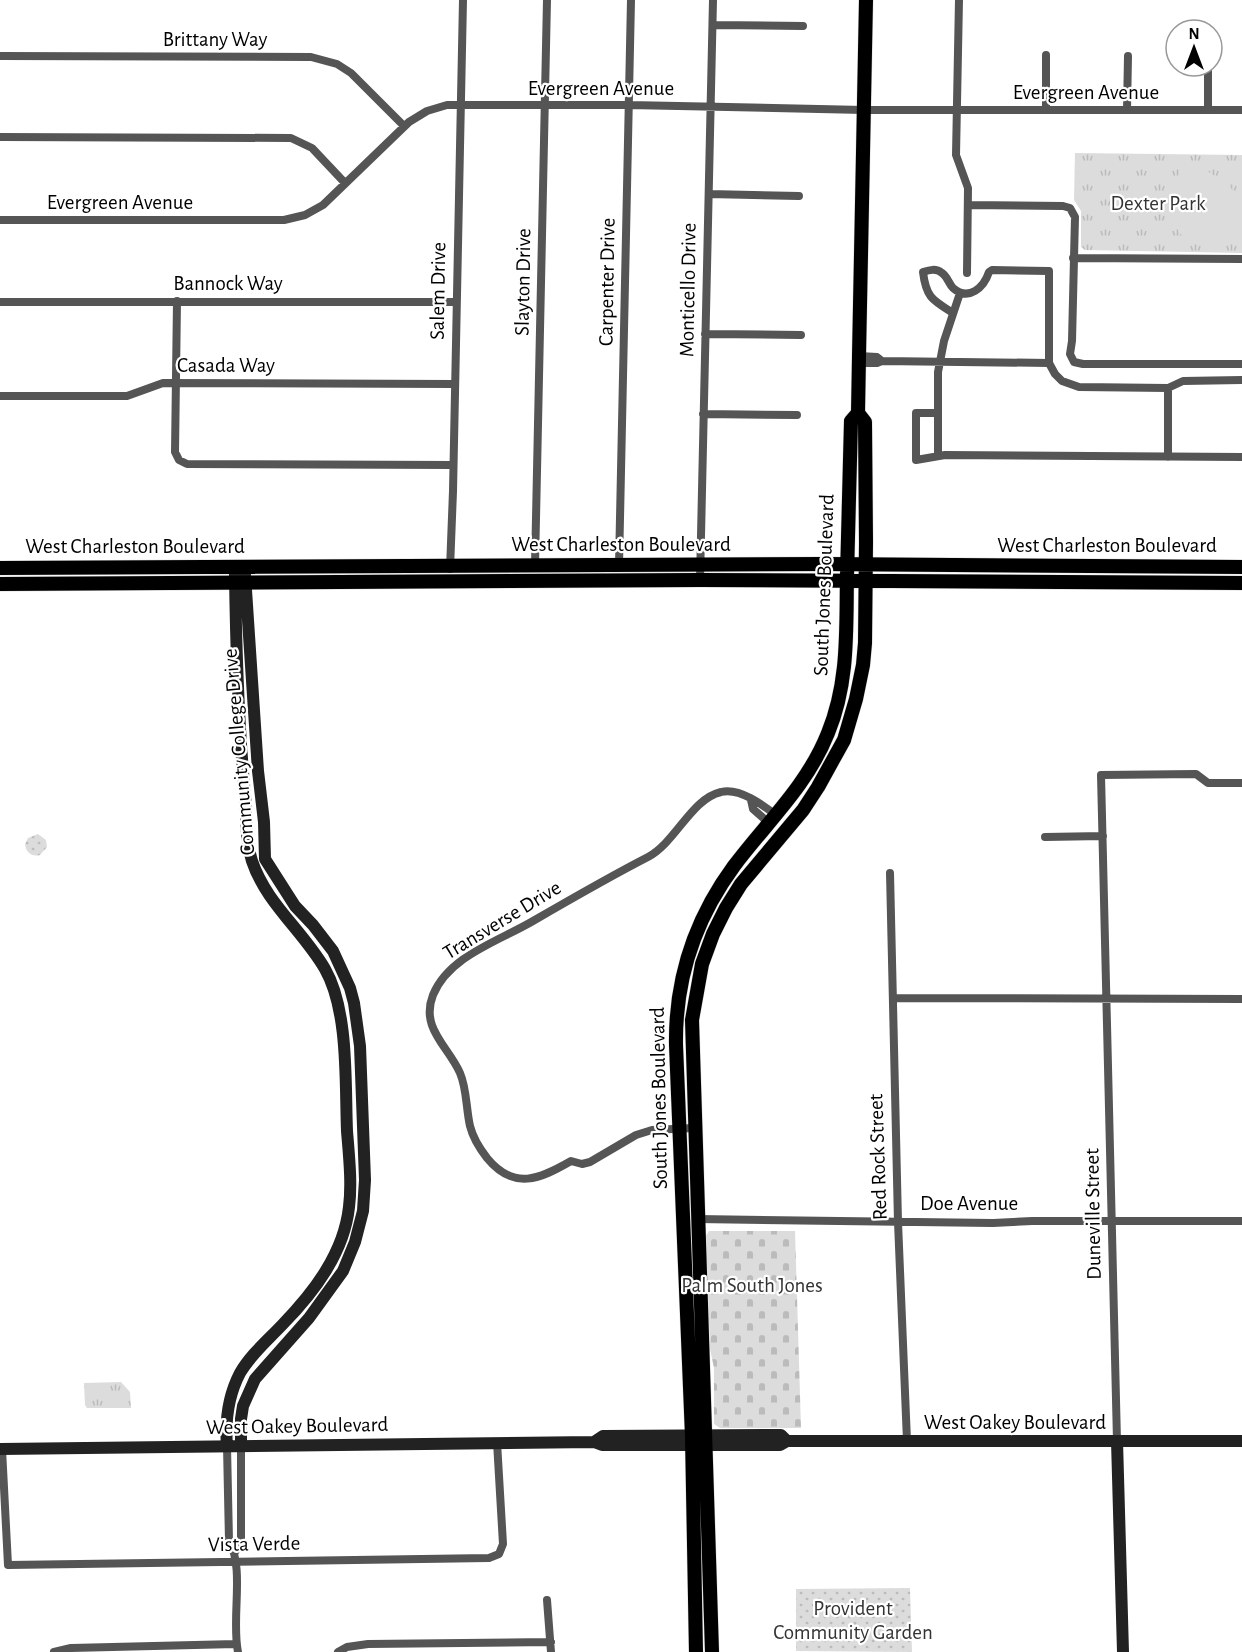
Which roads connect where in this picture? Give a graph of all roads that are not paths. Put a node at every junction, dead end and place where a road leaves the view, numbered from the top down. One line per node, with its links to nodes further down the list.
1 (463, 0): 13 (street, Salem Drive)
2 (547, 0): 14 (street, Slayton Drive)
3 (631, 0): 15 (street, Carpenter Drive)
4 (713, 0): 7 (street, Monticello Drive)
5 (866, 0): 17 (main road, South Jones Boulevard)
6 (959, 0): 18 (street)
7 (713, 25): 8 (street); 16 (street, Monticello Drive)
8 (803, 26)
9 (0, 56): 23 (street, Brittany Way)
10 (1046, 56): 19 (street)
11 (1128, 56): 20 (street)
12 (1208, 78): 21 (street)
13 (460, 105): 14 (street, Evergreen Avenue); 23 (street, Evergreen Avenue); 36 (street, Salem Drive)
14 (545, 105): 15 (street, Evergreen Avenue); 59 (street, Slayton Drive)
15 (628, 105): 16 (street, Evergreen Avenue); 60 (street, Carpenter Drive)
16 (710, 107): 17 (street, Evergreen Avenue); 26 (street, Monticello Drive)
17 (864, 110): 18 (street, Evergreen Avenue); 40 (main road, South Jones Boulevard)
18 (956, 110): 19 (street, Evergreen Avenue); 28 (street)
19 (1046, 110): 20 (street, Evergreen Avenue)
20 (1127, 110): 21 (street, Evergreen Avenue)
21 (1208, 110): 22 (street, Evergreen Avenue)
22 (1242, 110)
23 (404, 126): 25 (street, Evergreen Avenue)
24 (0, 137): 25 (street)
25 (345, 183): 29 (street, Evergreen Avenue)
26 (709, 194): 27 (street); 38 (street, Monticello Drive)
27 (799, 196)
28 (968, 205): 30 (street); 32 (street)
29 (0, 219)
30 (1074, 258): 31 (street); 43 (street)
31 (1242, 259)
32 (967, 273)
33 (960, 293): 37 (street); 37 (street); 42 (street)
34 (177, 301): 35 (street, Bannock Way); 36 (street, Bannock Way); 45 (street)
35 (0, 302)
36 (456, 302): 46 (street, Salem Drive)
37 (953, 312): 41 (street)
38 (705, 334): 39 (street); 51 (street, Monticello Drive)
39 (801, 335)
40 (859, 360): 41 (street); 49 (main road, South Jones Boulevard)
41 (940, 362): 42 (street); 50 (street)
42 (1049, 363): 47 (street)
43 (1242, 364)
44 (1242, 381): 47 (street)
45 (175, 383): 46 (street, Casada Way); 48 (street, Casada Way); 56 (street)
46 (454, 384): 56 (street, Salem Drive)
47 (1168, 388): 54 (street)
48 (0, 396)
49 (858, 413): 57 (main road, South Jones Boulevard); 58 (main road, South Jones Boulevard)
50 (937, 413): 53 (street); 53 (street)
51 (703, 414): 52 (street); 62 (street, Monticello Drive)
52 (797, 415)
53 (938, 456): 54 (street)
54 (1168, 457): 55 (street)
55 (1242, 457)
56 (453, 465): 64 (street, Salem Drive)
57 (847, 564): 58 (main road, West Charleston Boulevard); 62 (main road, West Charleston Boulevard); 72 (main road, South Jones Boulevard)
58 (866, 564): 63 (main road, West Charleston Boulevard); 73 (main road, South Jones Boulevard)
59 (535, 565): 60 (main road, West Charleston Boulevard); 64 (main road, West Charleston Boulevard)
60 (619, 565): 61 (main road, West Charleston Boulevard)
61 (643, 565): 62 (main road, West Charleston Boulevard); 71 (main road)
62 (701, 565): 68 (street, Monticello Drive)
63 (1111, 565): 66 (main road, West Charleston Boulevard); 69 (main road)
64 (451, 566): 65 (main road, West Charleston Boulevard); 70 (street, Salem Drive)
65 (240, 567): 67 (main road, West Charleston Boulevard); 74 (street, Community College Drive)
66 (1242, 567)
67 (0, 568)
68 (700, 580): 71 (main road, West Charleston Boulevard); 72 (main road, West Charleston Boulevard)
69 (1111, 581): 73 (main road, West Charleston Boulevard); 75 (main road, West Charleston Boulevard)
70 (445, 582): 71 (main road, West Charleston Boulevard); 74 (main road, West Charleston Boulevard)
71 (604, 582)
72 (847, 582): 73 (main road, West Charleston Boulevard); 80 (main road, South Jones Boulevard)
73 (865, 582): 81 (main road, South Jones Boulevard)
74 (240, 583): 76 (main road, West Charleston Boulevard); 78 (street, Community College Drive); 79 (street, Community College Drive)
75 (1242, 583)
76 (0, 584)
77 (1242, 783): 82 (street, Duneville Street)
78 (245, 796): 79 (street); 87 (street, Community College Drive)
79 (260, 796): 86 (street, Community College Drive)
80 (777, 816): 81 (main road); 84 (main road); 88 (main road, South Jones Boulevard); 93 (street, Transverse Drive)
81 (785, 830): 84 (main road, South Jones Boulevard)
82 (1103, 836): 83 (street); 91 (street, Duneville Street)
83 (1045, 837)
84 (775, 843): 89 (main road, South Jones Boulevard)
85 (890, 873): 90 (street, Red Rock Street)
86 (345, 975): 87 (street); 96 (street, Community College Drive)
87 (331, 980): 95 (street, Community College Drive)
88 (680, 988): 89 (main road); 93 (main road, South Jones Boulevard)
89 (696, 992): 94 (main road, South Jones Boulevard)
90 (894, 998): 91 (street); 100 (street, Red Rock Street)
91 (1106, 999): 92 (street); 98 (street, Duneville Street)
92 (1242, 999)
93 (678, 1128): 94 (street, Transverse Drive); 105 (main road, South Jones Boulevard)
94 (694, 1128): 97 (main road, South Jones Boulevard)
95 (348, 1155): 96 (street); 101 (street, Community College Drive)
96 (364, 1156): 102 (street, Community College Drive)
97 (697, 1219): 100 (street, Doe Avenue); 105 (main road, South Jones Boulevard)
98 (1113, 1221): 99 (street, Doe Avenue); 100 (street, Doe Avenue); 107 (street, Duneville Street)
99 (1242, 1221)
100 (898, 1222): 106 (street, Red Rock Street)
101 (337, 1247): 102 (street); 103 (street, Community College Drive)
102 (351, 1255): 104 (street, Community College Drive)
103 (256, 1352): 104 (street); 110 (street, Community College Drive)
104 (268, 1362): 111 (street, Community College Drive)
105 (698, 1440): 106 (street, West Oakey Boulevard); 109 (street, West Oakey Boulevard); 122 (main road, South Jones Boulevard); 123 (main road, South Jones Boulevard)
106 (908, 1441): 107 (street, West Oakey Boulevard)
107 (1117, 1441): 108 (street, West Oakey Boulevard); 124 (street, Duneville Street)
108 (1242, 1441)
109 (497, 1443): 111 (street, West Oakey Boulevard); 114 (street, Vista Verde)
110 (227, 1446): 111 (street, West Oakey Boulevard); 112 (street, West Oakey Boulevard); 113 (street)
111 (241, 1446): 113 (street)
112 (1, 1449): 114 (street, Vista Verde)
113 (235, 1552): 114 (street)
114 (236, 1562): 117 (street)
115 (547, 1600): 116 (street)
116 (551, 1642): 120 (street); 121 (street)
117 (237, 1648): 118 (street)
118 (138, 1650): 119 (street)
119 (54, 1652)
120 (338, 1652)
121 (551, 1652)
122 (696, 1652)
123 (711, 1652)
124 (1123, 1652)

